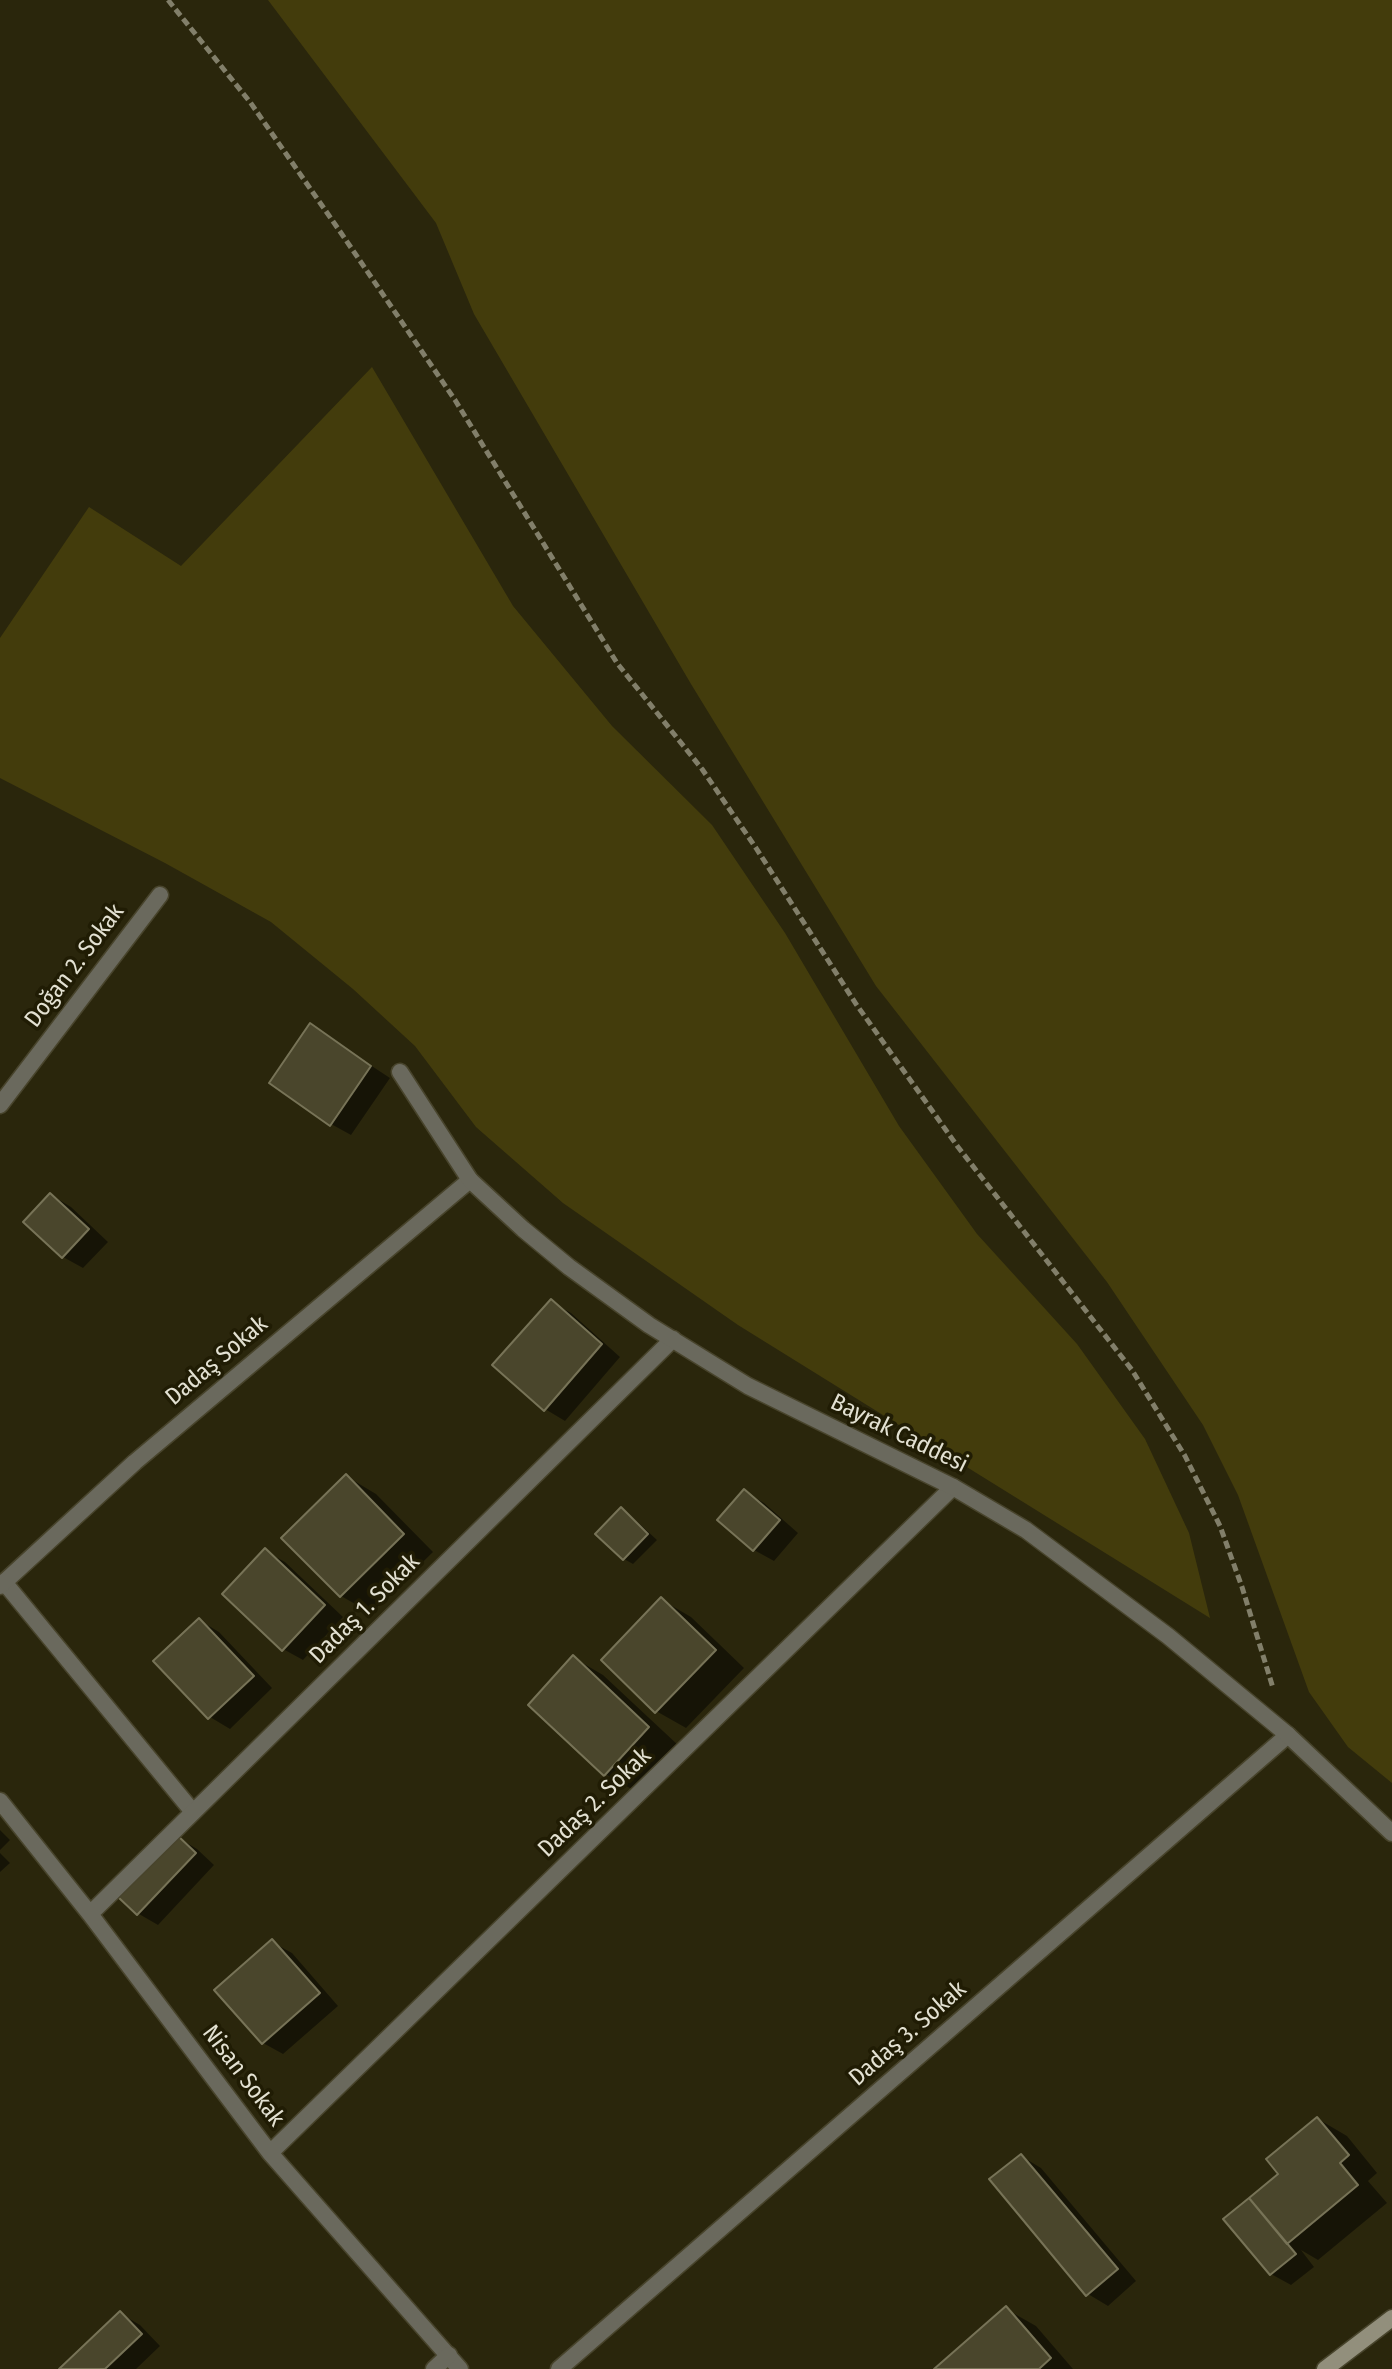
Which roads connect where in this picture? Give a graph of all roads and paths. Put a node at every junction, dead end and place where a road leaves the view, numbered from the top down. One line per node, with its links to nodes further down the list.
1 (168, 0): 9 (path)
2 (160, 895): 4 (street, Doğan 2. Sokak)
3 (400, 1072): 5 (street, Bayrak Caddesi)
4 (0, 1105)
5 (470, 1180): 6 (street, Bayrak Caddesi); 8 (street, Dadaş Sokak)
6 (673, 1339): 7 (street, Bayrak Caddesi); 12 (street, Dadaş 1. Sokak)
7 (953, 1487): 10 (street, Bayrak Caddesi); 15 (street, Dadaş 2. Sokak)
8 (2, 1584): 12 (street)
9 (1274, 1691)
10 (1288, 1735): 13 (street, Bayrak Caddesi); 20 (street, Dadaş 3. Sokak)
11 (0, 1801): 14 (street, Nisan Sokak)
12 (193, 1812): 14 (street, Dadaş 1. Sokak)
13 (1392, 1833)
14 (90, 1914): 15 (street, Nisan Sokak)
15 (270, 2153): 17 (street, Nisan Sokak)
16 (1392, 2318): 21 (main road)
17 (449, 2355): 18 (street); 19 (street, Nisan Sokak)
18 (434, 2369)
19 (460, 2369)
20 (559, 2369)
21 (1325, 2369)

